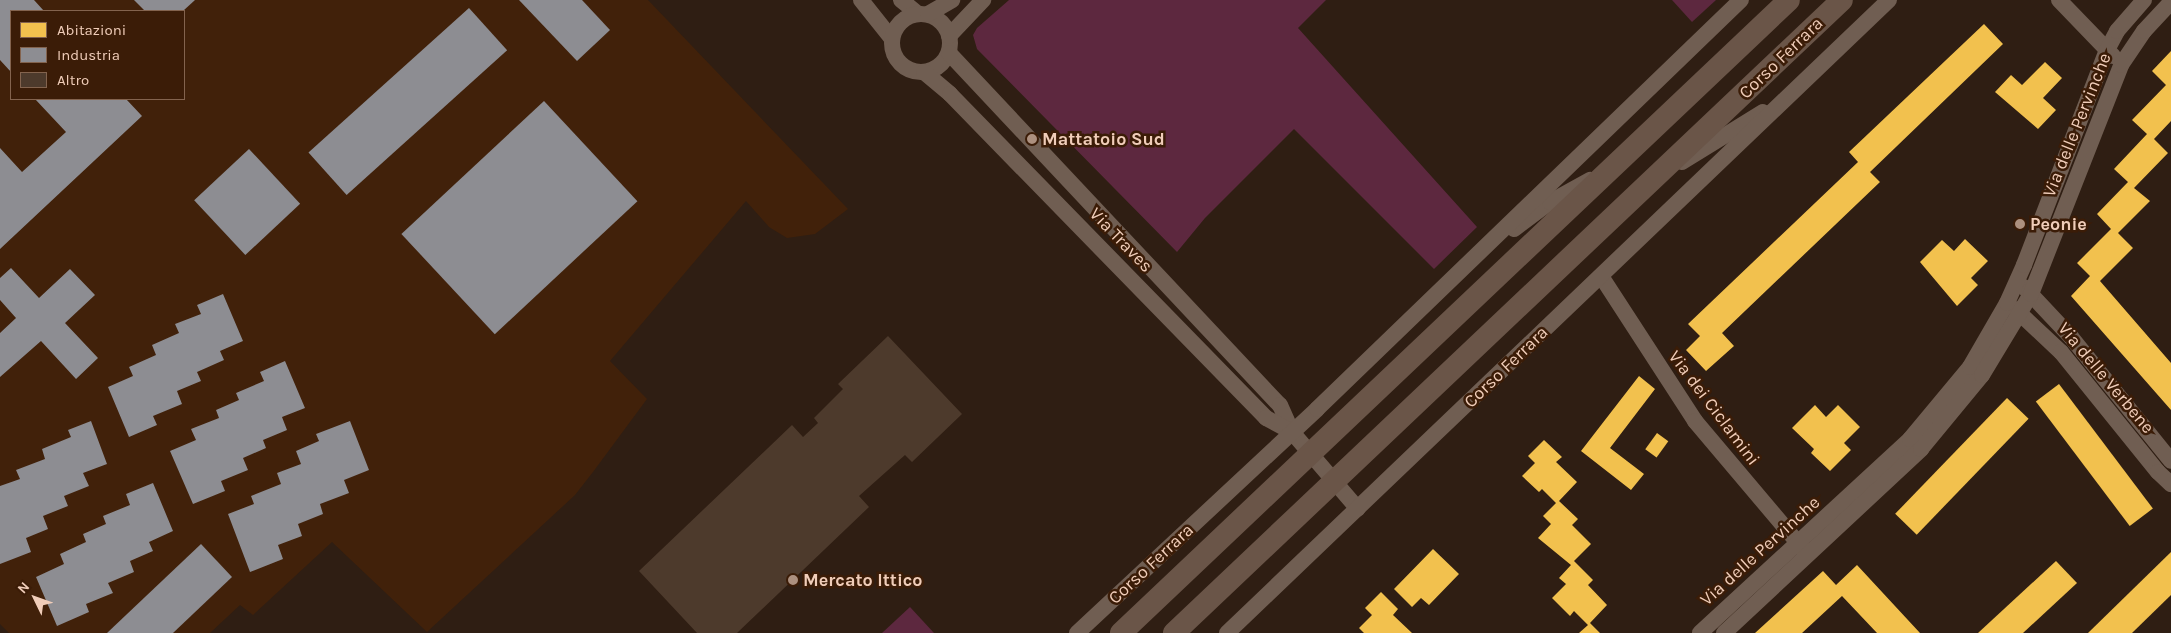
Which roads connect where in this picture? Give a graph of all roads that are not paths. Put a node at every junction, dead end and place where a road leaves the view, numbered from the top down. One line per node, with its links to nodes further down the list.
1 (861, 0): 14 (street)
2 (900, 0): 12 (street)
3 (952, 0): 12 (street)
4 (983, 0): 13 (street)
5 (1742, 0): 22 (street, Corso Ferrara)
6 (1789, 0): 20 (main road, Corso Ferrara)
7 (1842, 0): 21 (main road, Corso Ferrara)
8 (1889, 0): 19 (street, Corso Ferrara)
9 (2059, 0): 15 (street)
10 (2144, 0): 15 (street, Via delle Pervinche)
11 (2171, 2): 17 (street, Via delle Pervinche)
12 (923, 14): 13 (street); 14 (street)
13 (950, 36): 16 (street)
14 (892, 39): 18 (street)
15 (2107, 50): 17 (street); 24 (street, Via delle Pervinche)
16 (949, 53): 18 (street); 28 (street, Via Traves)
17 (2121, 65): 25 (street, Via delle Pervinche)
18 (924, 72): 28 (street, Via Traves)
19 (1785, 100): 21 (street, Corso Ferrara); 23 (street, Corso Ferrara)
20 (1610, 169): 22 (street, Corso Ferrara); 29 (main road, Corso Ferrara)
21 (1654, 178): 31 (main road, Corso Ferrara)
22 (1484, 246): 28 (street, Corso Ferrara)
23 (1601, 276): 34 (street, Corso Ferrara); 35 (street, Via dei Ciclamini)
24 (2017, 282): 25 (street, Via delle Verbene); 26 (street, Via delle Pervinche)
25 (2031, 294): 27 (street, Via delle Pervinche); 30 (street, Via delle Verbene)
26 (2007, 303): 27 (street, Via delle Verbene); 33 (street, Via delle Pervinche)
27 (2022, 314): 32 (street, Via delle Verbene); 33 (street, Via delle Pervinche)
28 (1292, 432): 29 (street, Via Traves); 36 (street, Corso Ferrara)
29 (1310, 453): 31 (street, Via Traves); 37 (main road, Corso Ferrara)
30 (2171, 461)
31 (1333, 481): 34 (street, Via Traves); 38 (main road, Corso Ferrara)
32 (2171, 484)
33 (1853, 505): 35 (street, Via delle Pervinche)
34 (1358, 509): 39 (street, Corso Ferrara)
35 (1804, 549): 40 (street, Via delle Pervinche); 41 (street, Via delle Pervinche)
36 (1077, 633)
37 (1121, 633)
38 (1174, 633)
39 (1227, 633)
40 (1700, 633)
41 (1724, 633)

